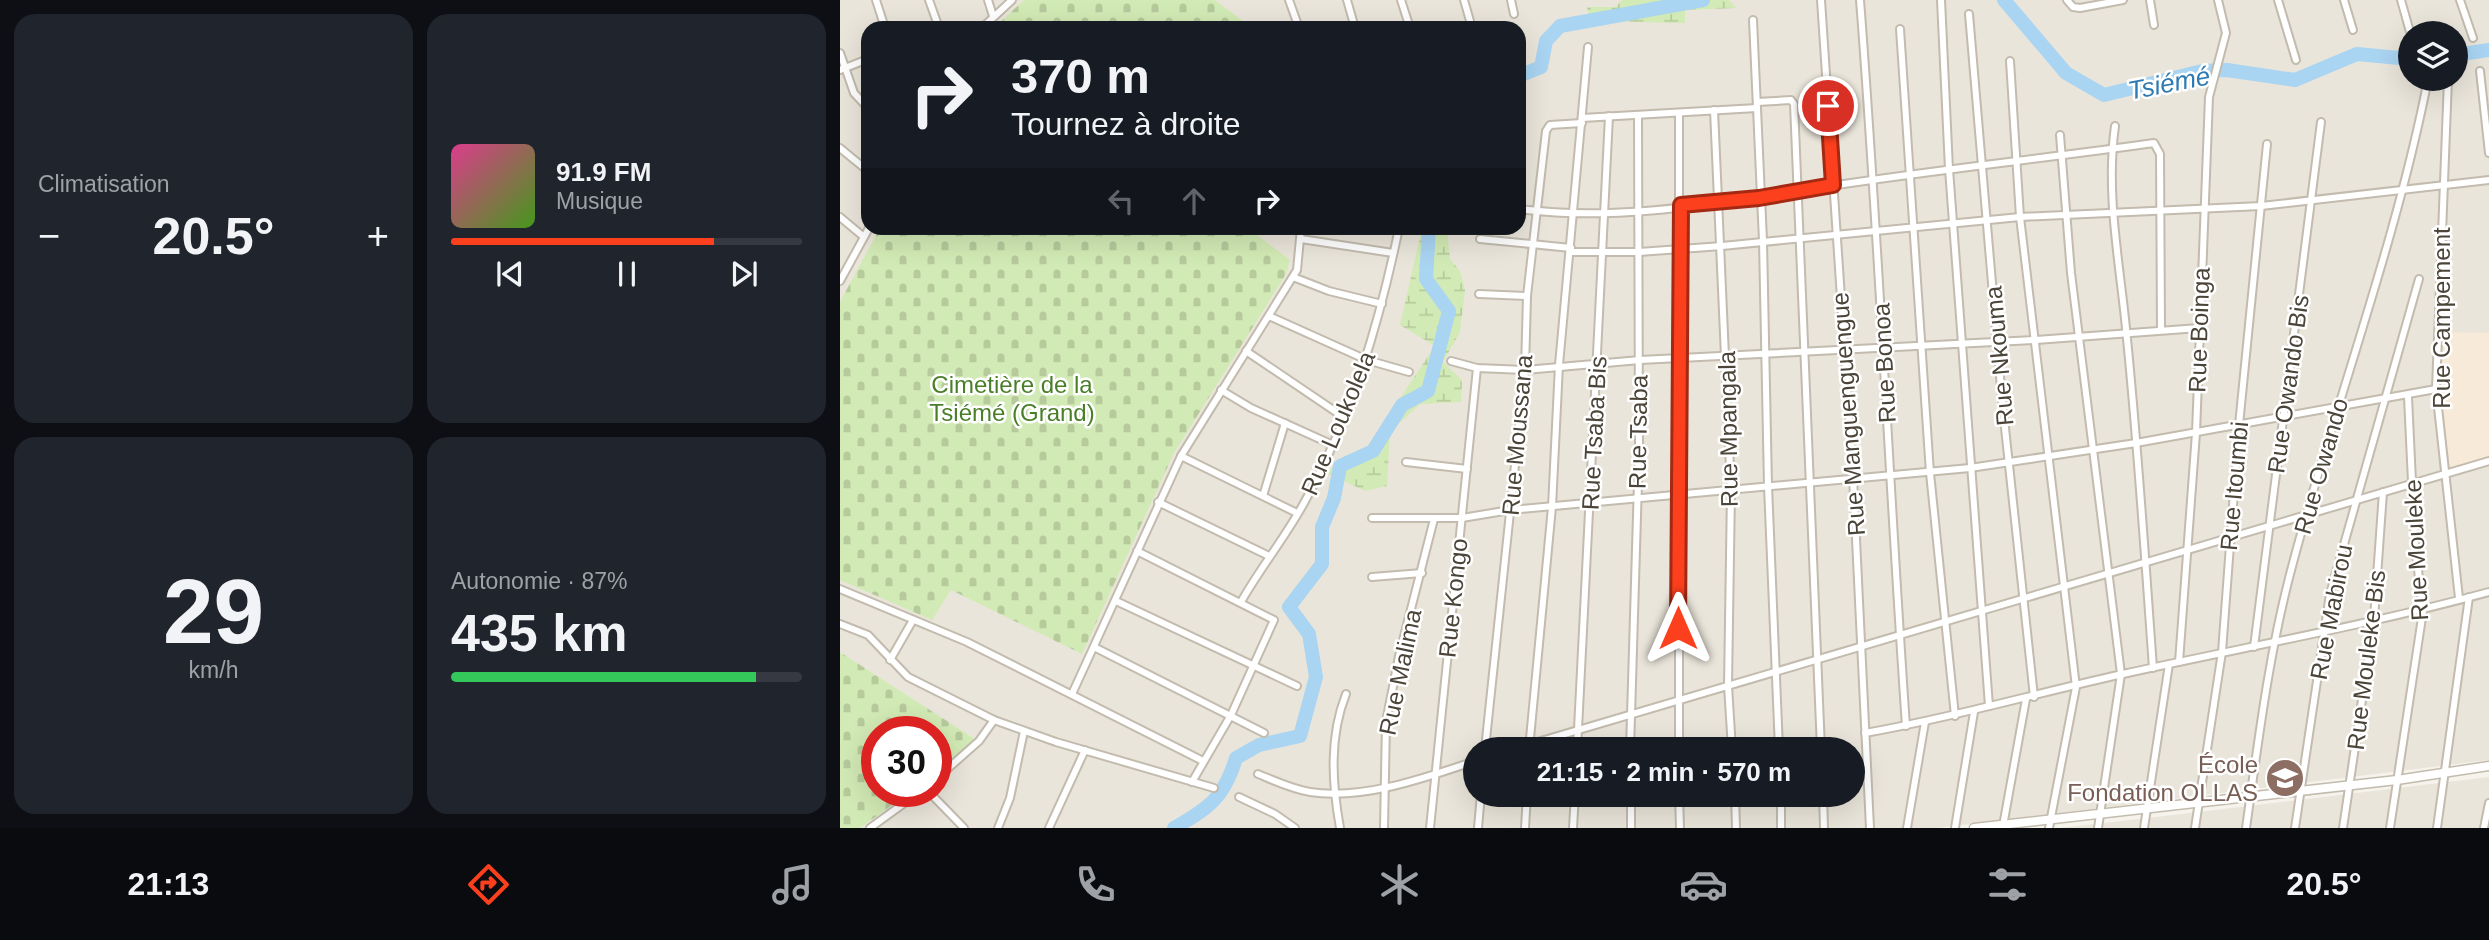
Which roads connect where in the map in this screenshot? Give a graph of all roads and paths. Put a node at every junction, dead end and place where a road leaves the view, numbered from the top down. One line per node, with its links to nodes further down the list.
1 (876, 0): 26 (street)
2 (929, 0): 27 (street)
3 (988, 0): 24 (street)
4 (1012, 0): 24 (street)
5 (1289, 0): 29 (street)
6 (1347, 0): 30 (street)
7 (1401, 0): 31 (street)
8 (1464, 0): 32 (street)
9 (1511, 0): 22 (street)
10 (1821, 0): 69 (street, Rue Manguenguengue)
11 (1860, 0): 67 (street, Rue Bonoa)
12 (1941, 0): 65 (street)
13 (2067, 0): 21 (street)
14 (2123, 0): 21 (street)
15 (2150, 0): 34 (street)
16 (2218, 0): 78 (street, Rue Boinga)
17 (2278, 0): 40 (street)
18 (2344, 0): 36 (street)
19 (2401, 0): 33 (street)
20 (2460, 0): 37 (street)
21 (2100, 2)
22 (1514, 14)
23 (1969, 14): 63 (street, Rue Nkouma)
24 (993, 16): 28 (street)
25 (1753, 20): 48 (street)
26 (883, 21)
27 (936, 21)
28 (988, 21)
29 (1296, 21)
30 (1353, 21)
31 (1408, 21)
32 (1470, 21)
33 (2407, 21)
34 (2154, 25)
35 (1900, 29): 66 (street)
36 (2353, 30)
37 (2473, 38)
38 (1588, 47): 53 (street)
39 (840, 53): 43 (street)
40 (2296, 60)
41 (2010, 61): 62 (street)
42 (861, 62): 43 (street)
43 (842, 69): 47 (street)
44 (2480, 71): 60 (street)
45 (2426, 91): 71 (street, Rue Owando)
46 (2447, 91): 70 (street, Rue Campement)
47 (861, 102)
48 (1757, 105): 49 (street); 72 (street); 73 (street)
49 (1714, 110): 50 (street); 75 (street, Rue Mpangala)
50 (1679, 113): 51 (street); 76 (street)
51 (1637, 116): 52 (street); 83 (street, Rue Tsaba)
52 (1609, 117): 53 (street); 84 (street, Rue Tsaba Bis)
53 (1582, 120): 80 (street, Rue Moussana); 82 (street)
54 (2321, 122): 74 (street, Rue Owando Bis)
55 (2115, 126): 59 (street)
56 (2060, 135): 61 (street)
57 (2267, 144): 77 (street, Rue Itoumbi)
58 (840, 148): 64 (street)
59 (2112, 149): 61 (street); 81 (street); 86 (street)
60 (2489, 153)
61 (2059, 155): 62 (street); 85 (street)
62 (2016, 160): 63 (street); 88 (street)
63 (1981, 164): 65 (street); 89 (street, Rue Nkouma)
64 (861, 166)
65 (1950, 169): 66 (street); 90 (street)
66 (1910, 175): 67 (street); 91 (street)
67 (1874, 180): 69 (street); 92 (street, Rue Bonoa)
68 (2489, 180): 70 (street)
69 (1833, 185): 72 (street); 94 (street, Rue Manguenguengue)
70 (2442, 186): 71 (street); 140 (street, Rue Campement)
71 (2404, 187): 74 (street); 144 (street, Rue Owando)
72 (1799, 192): 73 (street); 98 (street)
73 (1759, 198): 75 (street); 102 (street)
74 (2313, 200): 77 (street); 146 (street, Rue Owando Bis)
75 (1720, 202): 76 (street); 104 (street, Rue Mpangala)
76 (1681, 205): 83 (street); 105 (street)
77 (2261, 206): 78 (street); 148 (street, Rue Itoumbi)
78 (2204, 208): 81 (street); 117 (street, Rue Boinga)
79 (1526, 210): 80 (street)
80 (1539, 211): 82 (street); 103 (street, Rue Moussana)
81 (2158, 211): 86 (street); 118 (street)
82 (1573, 212): 84 (street); 106 (street)
83 (1638, 212): 84 (street); 107 (street, Rue Tsaba)
84 (1604, 214): 109 (street, Rue Tsaba Bis)
85 (2067, 215): 86 (street); 88 (street); 120 (street)
86 (2113, 215): 119 (street)
87 (840, 217): 93 (street)
88 (2020, 217): 89 (street); 121 (street)
89 (1988, 221): 90 (street); 122 (street, Rue Nkouma)
90 (1953, 226): 91 (street); 123 (street)
91 (1912, 229): 92 (street); 124 (street)
92 (1877, 231): 94 (street); 125 (street, Rue Bonoa)
93 (861, 234)
94 (1836, 234): 98 (street); 126 (street, Rue Manguenguengue)
95 (862, 235): 99 (street)
96 (1301, 235): 100 (street)
97 (1397, 235): 108 (street, Rue Loukolela)
98 (1802, 236): 102 (street); 128 (street)
99 (864, 237): 112 (street)
100 (1301, 239): 108 (street); 110 (street)
101 (1480, 239): 103 (street)
102 (1763, 241): 104 (street); 129 (street)
103 (1535, 245): 106 (street); 114 (street, Rue Moussana)
104 (1722, 246): 105 (street); 130 (street, Rue Mpangala)
105 (1681, 248): 107 (street); 131 (street)
106 (1571, 250): 109 (street); 136 (street)
107 (1639, 252): 109 (street); 133 (street, Rue Tsaba)
108 (1393, 253): 115 (street, Rue Loukolela)
109 (1602, 253): 135 (street, Rue Tsaba Bis)
110 (1293, 277): 115 (street); 116 (street)
111 (2418, 279): 143 (street, Rue Mabirou)
112 (840, 281)
113 (1479, 294): 114 (street)
114 (1527, 296): 138 (street, Rue Moussana)
115 (1381, 304): 132 (street, Rue Loukolela)
116 (1269, 316): 127 (street); 132 (street)
117 (2199, 328): 118 (street); 149 (street, Rue Boinga)
118 (2161, 329): 119 (street)
119 (2127, 332): 120 (street); 150 (street)
120 (2079, 337): 121 (street); 152 (street)
121 (2036, 340): 122 (street); 154 (street)
122 (1999, 342): 123 (street); 155 (street, Rue Nkouma)
123 (1962, 343): 124 (street); 158 (street)
124 (1922, 345): 125 (street); 160 (street)
125 (1885, 348): 126 (street); 161 (street, Rue Bonoa)
126 (1843, 349): 128 (street); 163 (street, Rue Manguenguengue)
127 (1246, 351): 141 (street); 145 (street)
128 (1803, 351): 129 (street); 164 (street)
129 (1768, 353): 130 (street); 166 (street)
130 (1726, 355): 131 (street); 167 (street, Rue Mpangala)
131 (1681, 358): 133 (street); 169 (street)
132 (1367, 360): 139 (street); 145 (street, Rue Loukolela)
133 (1640, 360): 135 (street); 171 (street, Rue Tsaba)
134 (1451, 361): 137 (street)
135 (1597, 363): 136 (street); 174 (street, Rue Tsaba Bis)
136 (1559, 365): 138 (street); 175 (street)
137 (1477, 368): 138 (street); 159 (street, Rue Kongo)
138 (1525, 370): 176 (street, Rue Moussana)
139 (1409, 372)
140 (2436, 389): 142 (street); 162 (street, Rue Campement)
141 (1221, 390): 147 (street); 153 (street)
142 (2409, 397): 143 (street); 165 (street, Rue Mouleke)
143 (2382, 399): 144 (street); 172 (street, Rue Mabirou)
144 (2339, 407): 146 (street); 178 (street, Rue Owando)
145 (1345, 418): 151 (street, Rue Loukolela)
146 (2284, 418): 148 (street); 182 (street, Rue Owando Bis)
147 (1285, 423): 151 (street); 170 (street)
148 (2239, 425): 149 (street); 183 (street, Rue Itoumbi)
149 (2196, 432): 150 (street); 184 (street, Rue Boinga)
150 (2136, 443): 152 (street); 187 (street)
151 (1333, 445): 177 (street, Rue Loukolela)
152 (2092, 450): 154 (street); 189 (street)
153 (1181, 456): 170 (street); 173 (street)
154 (2048, 456): 155 (street); 191 (street)
155 (2008, 461): 158 (street); 196 (street, Rue Nkouma)
156 (2489, 461): 162 (street)
157 (1406, 462): 159 (street)
158 (1970, 468): 160 (street); 200 (street)
159 (1467, 469): 180 (street, Rue Kongo)
160 (1930, 472): 161 (street); 203 (street)
161 (1890, 474): 163 (street); 206 (street, Rue Bonoa)
162 (2447, 474): 165 (street); 195 (street, Rue Campement)
163 (1853, 477): 164 (street); 210 (street, Rue Manguenguengue)
164 (1811, 482): 166 (street); 213 (street)
165 (2412, 485): 168 (street); 199 (street, Rue Mouleke)
166 (1768, 486): 167 (street); 218 (street)
167 (1731, 491): 169 (street); 221 (street, Rue Mpangala)
168 (2383, 492): 172 (street); 201 (street, Rue Mouleke Bis)
169 (1679, 495): 171 (street); 227 (street)
170 (1263, 496): 177 (street)
171 (1637, 499): 174 (street); 231 (street, Rue Tsaba)
172 (2354, 501): 178 (street); 205 (street, Rue Mabirou)
173 (1158, 502): 185 (street); 186 (street)
174 (1591, 503): 175 (street); 237 (street, Rue Tsaba Bis)
175 (1552, 507): 176 (street); 241 (street)
176 (1510, 510): 180 (street); 240 (street, Rue Moussana)
177 (1297, 513): 186 (street, Rue Loukolela)
178 (2306, 516): 182 (street); 207 (street, Rue Owando)
179 (1372, 518): 181 (street)
180 (1462, 518): 181 (street); 256 (street, Rue Kongo)
181 (1434, 519): 188 (street, Rue Malima)
182 (2269, 525): 183 (street); 208 (street, Rue Owando Bis)
183 (2230, 538): 184 (street); 211 (street, Rue Itoumbi)
184 (2188, 550): 187 (street); 214 (street, Rue Boinga)
185 (1137, 551): 197 (street); 198 (street)
186 (1269, 556): 198 (street, Rue Loukolela)
187 (2146, 563): 189 (street); 217 (street)
188 (1422, 573): 190 (street); 260 (street, Rue Malima)
189 (2107, 576): 191 (street); 219 (street)
190 (1372, 577)
191 (2064, 587): 196 (street); 222 (street)
192 (840, 589): 202 (street)
193 (2489, 592): 194 (street)
194 (2469, 597): 195 (street); 254 (street)
195 (2459, 598): 199 (street)
196 (2023, 600): 200 (street); 225 (street, Rue Nkouma)
197 (1116, 601): 209 (street); 216 (street)
198 (1241, 603): 216 (street)
199 (2423, 611): 201 (street); 257 (street, Rue Mouleke)
200 (1980, 612): 203 (street); 228 (street)
201 (2374, 619): 205 (street); 259 (street, Rue Mouleke Bis)
202 (913, 620): 212 (street); 223 (street)
203 (1947, 621): 206 (street); 232 (street)
204 (840, 624): 212 (street)
205 (2323, 631): 207 (street); 262 (street, Rue Mabirou)
206 (1900, 637): 210 (street); 235 (street, Rue Bonoa)
207 (2273, 642): 208 (street); 264 (street, Rue Owando)
208 (2255, 646): 211 (street)
209 (1094, 647): 223 (street); 230 (street)
210 (1860, 649): 213 (street); 239 (street, Rue Manguenguengue)
211 (2222, 652): 214 (street); 266 (street, Rue Itoumbi)
212 (890, 660): 233 (street)
213 (1819, 661): 218 (street); 248 (street)
214 (2179, 662): 215 (street)
215 (2169, 664): 217 (street); 278 (street)
216 (1252, 666): 220 (street); 230 (street)
217 (2153, 668): 219 (street)
218 (1775, 673): 221 (street); 247 (street)
219 (2121, 674): 222 (street); 279 (street)
220 (1297, 686)
221 (1728, 686): 227 (street); 246 (street, Rue Mpangala)
222 (2076, 687): 225 (street); 280 (street)
223 (1072, 694): 250 (street)
224 (1346, 694): 263 (street)
225 (2034, 697): 226 (street)
226 (2026, 699): 228 (street); 281 (street)
227 (1678, 702): 231 (street); 245 (street)
228 (1989, 706): 229 (street)
229 (1974, 712): 232 (street); 300 (street)
230 (1231, 715): 238 (street); 250 (street)
231 (1630, 715): 237 (street); 244 (street, Rue Tsaba)
232 (1955, 716): 234 (street)
233 (994, 720): 236 (street); 251 (street)
234 (1925, 722): 235 (street); 299 (street)
235 (1906, 726): 239 (street)
236 (1024, 731): 249 (street); 284 (street)
237 (1578, 731): 242 (street); 243 (street, Rue Tsaba Bis)
238 (1265, 733)
239 (1865, 733): 298 (street, Rue Manguenguengue)
240 (1486, 737)
241 (1530, 737)
242 (1560, 737)
243 (1578, 737)
244 (1630, 737)
245 (1679, 737)
246 (1731, 737)
247 (1778, 737)
248 (1821, 737)
249 (1085, 750): 258 (street); 285 (street)
250 (1203, 761): 258 (street)
251 (952, 765)
252 (1463, 765): 256 (street)
253 (2489, 766): 254 (street)
254 (2445, 772): 257 (street); 309 (street)
255 (1258, 774): 263 (street)
256 (1434, 775): 260 (street); 289 (street, Rue Kongo)
257 (2397, 780): 259 (street); 308 (street, Rue Mouleke)
258 (1192, 782): 261 (street)
259 (2350, 785): 262 (street); 307 (street, Rue Mouleke Bis)
260 (1383, 786): 263 (street); 288 (street, Rue Malima)
261 (1214, 789)
262 (2301, 790): 264 (street); 306 (street, Rue Mabirou)
263 (1334, 794): 287 (street)
264 (2250, 796): 266 (street); 305 (street, Rue Owando)
265 (1239, 797): 286 (street)
266 (2198, 803): 278 (street); 304 (street, Rue Itoumbi)
267 (2489, 803): 310 (street)
268 (899, 807): 282 (street)
269 (944, 807): 283 (street)
270 (1480, 807): 290 (street)
271 (1526, 807): 291 (street)
272 (1574, 807): 292 (street)
273 (1631, 807): 293 (street)
274 (1679, 807): 294 (street)
275 (1735, 807): 295 (street)
276 (1781, 807): 296 (street)
277 (1823, 807): 297 (street)
278 (2146, 809): 279 (street); 303 (street)
279 (2100, 813): 280 (street); 302 (street)
280 (2050, 824): 281 (street)
281 (2003, 826): 301 (street)
282 (870, 828)
283 (964, 828)
284 (999, 828)
285 (1049, 828)
286 (1295, 828)
287 (1340, 828)
288 (1384, 828)
289 (1430, 828)
290 (1478, 828)
291 (1525, 828)
292 (1573, 828)
293 (1631, 828)
294 (1680, 828)
295 (1736, 828)
296 (1781, 828)
297 (1824, 828)
298 (1870, 828)
299 (1907, 828)
300 (1955, 828)
301 (1974, 828)
302 (2098, 828)
303 (2144, 828)
304 (2195, 828)
305 (2246, 828)
306 (2295, 828)
307 (2343, 828)
308 (2390, 828)
309 (2437, 828)
310 (2484, 828)

